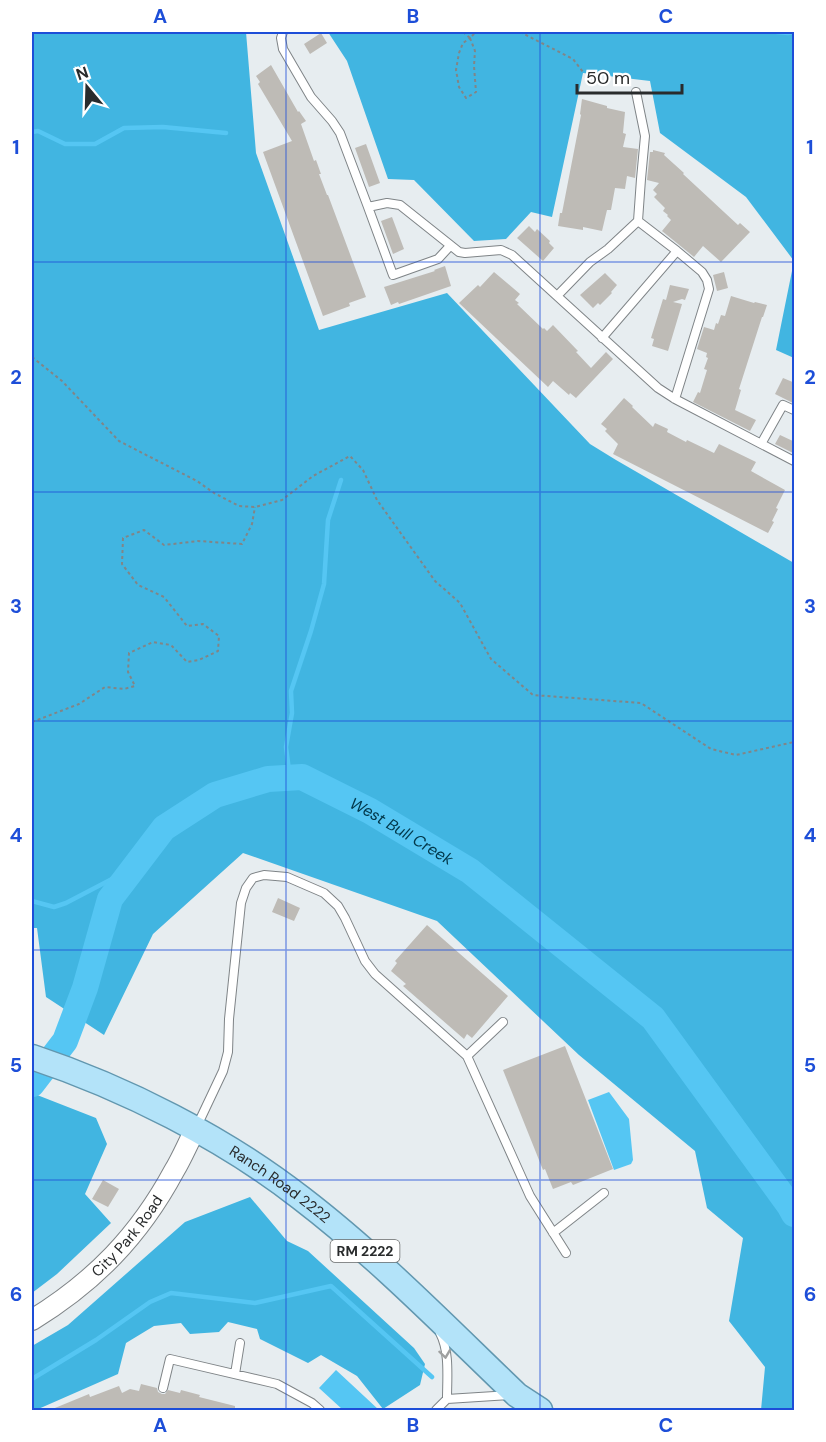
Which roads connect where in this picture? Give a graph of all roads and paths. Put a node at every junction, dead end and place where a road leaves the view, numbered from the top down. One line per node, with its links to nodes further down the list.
1 (283, 32): 8 (lane)
2 (463, 32): 5 (path)
3 (476, 32): 5 (path)
4 (520, 32): 6 (path)
5 (470, 38): 5 (path)
6 (583, 72)
7 (636, 92): 9 (lane)
8 (368, 207): 10 (lane); 10 (lane)
9 (638, 221): 11 (lane); 12 (lane)
10 (450, 246): 12 (lane)
11 (677, 251): 13 (lane); 15 (lane)
12 (557, 296): 13 (lane)
13 (602, 338): 15 (lane)
14 (32, 357): 19 (path)
15 (675, 399): 17 (lane)
16 (795, 410): 17 (lane)
17 (761, 444): 18 (lane)
18 (795, 461)
19 (255, 507): 20 (path); 21 (path)
20 (32, 722)
21 (795, 742)
22 (503, 1022): 23 (lane)
23 (467, 1056): 25 (lane); 27 (lane)
24 (32, 1057): 25 (main road, Ranch Road 2222 / RM 2222)
25 (195, 1130): 29 (main road, Ranch Road 2222 / RM 2222); 30 (street, City Park Road)
26 (603, 1193): 27 (lane)
27 (553, 1233): 28 (lane)
28 (566, 1253)
29 (429, 1311): 34 (lane, one-way to 34); 35 (main road, Ranch Road 2222 / RM 2222)
30 (32, 1320)
31 (240, 1342): 32 (lane)
32 (235, 1374): 33 (lane); 36 (lane)
33 (163, 1388)
34 (447, 1399): 35 (lane); 37 (lane)
35 (523, 1403): 38 (main road, Ranch Road 2222 / RM 2222)
36 (320, 1410)
37 (436, 1410)
38 (540, 1410)

